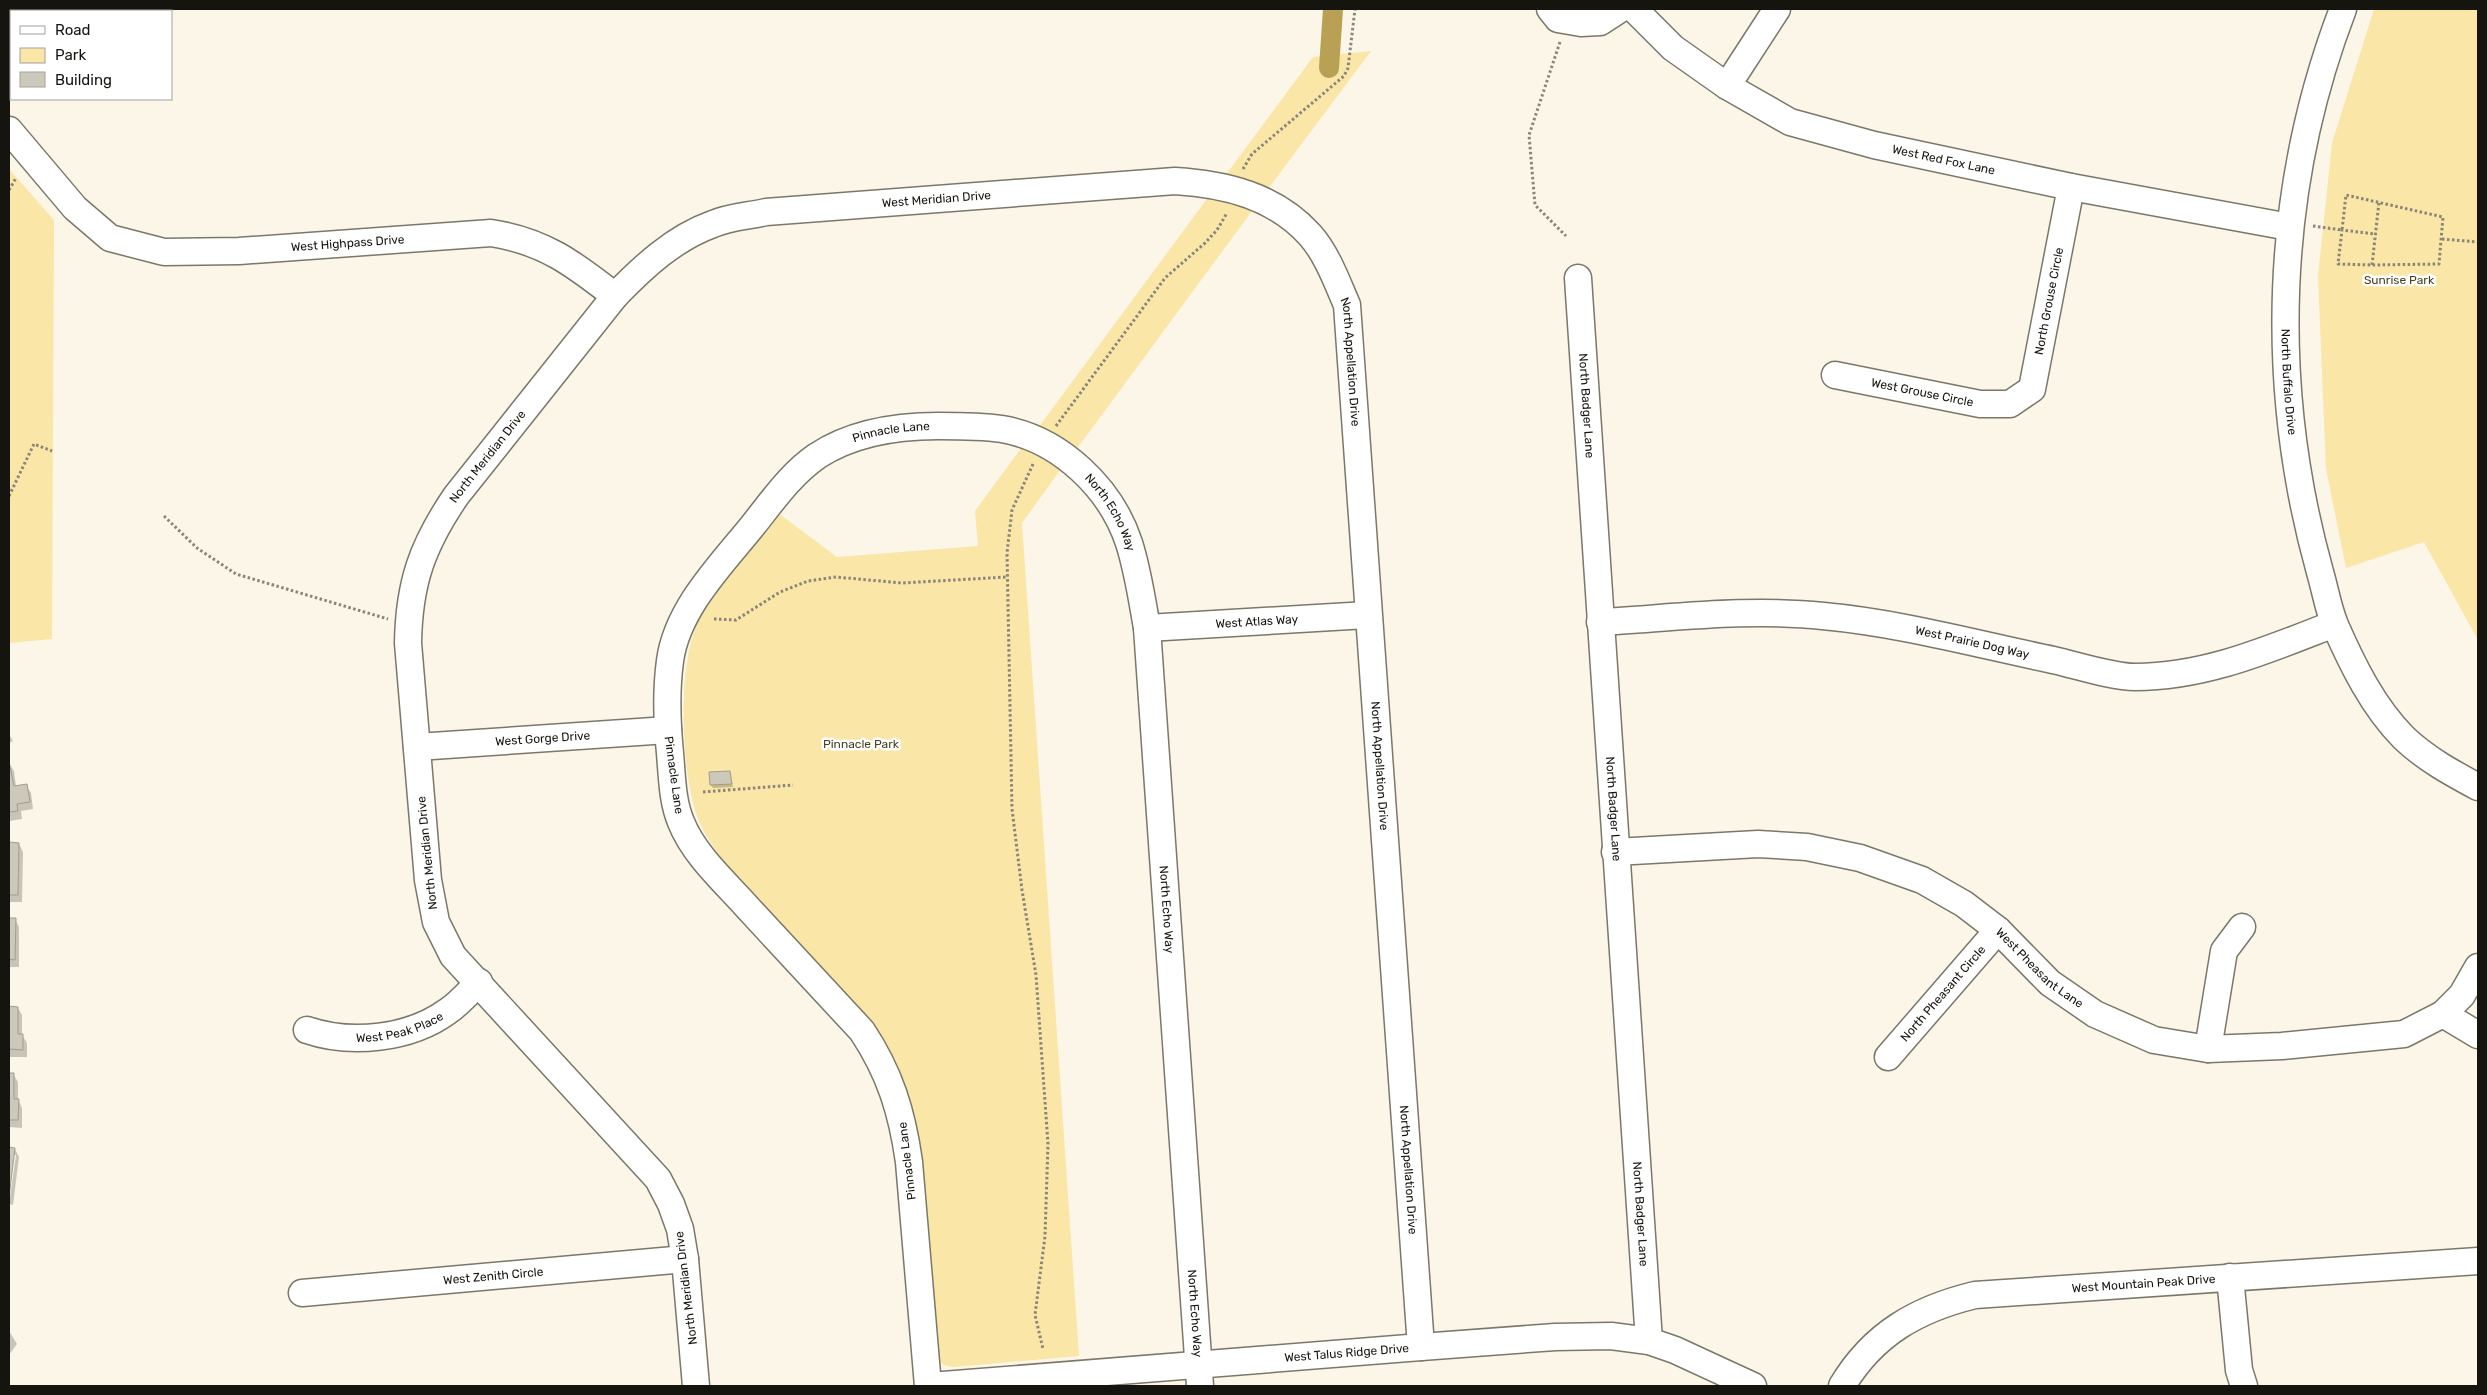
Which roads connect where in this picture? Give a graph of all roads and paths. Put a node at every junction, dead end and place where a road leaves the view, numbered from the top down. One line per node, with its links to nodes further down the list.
1 (1355, 9): 10 (path)
2 (1550, 9): 3 (street)
3 (1620, 9)
4 (1634, 9): 8 (street, West Red Fox Lane)
5 (1777, 9): 8 (street)
6 (2343, 9): 17 (street, North Buffalo Drive)
7 (1563, 34): 20 (path)
8 (1727, 86): 12 (street, West Red Fox Lane)
9 (9, 130): 25 (street, West Highpass Drive)
10 (1244, 169)
11 (16, 178): 13 (path)
12 (2071, 187): 17 (street, West Red Fox Lane); 27 (street, North Grouse Circle)
13 (9, 190)
14 (2378, 202): 18 (path); 19 (path); 21 (path)
15 (1279, 209): 25 (street, West Meridian Drive); 33 (street, North Appellation Drive)
16 (1227, 213): 28 (path)
17 (2301, 227): 18 (path); 37 (street, North Buffalo Drive)
18 (2342, 230): 19 (path); 23 (path)
19 (2375, 234): 23 (path)
20 (1566, 236)
21 (2442, 239): 22 (path); 23 (path)
22 (2478, 242)
23 (2372, 266)
24 (1578, 278): 36 (street, North Badger Lane)
25 (615, 296): 40 (street, North Meridian Drive)
26 (1835, 375): 27 (street, West Grouse Circle)
27 (2010, 404)
28 (1055, 450): 32 (path); 38 (street, North Echo Way); 39 (street, Pinnacle Lane)
29 (52, 451): 30 (path)
30 (9, 496)
31 (164, 516): 34 (path)
32 (1008, 577): 35 (path); 60 (path)
33 (1367, 615): 38 (street, West Atlas Way); 59 (street, North Appellation Drive)
34 (389, 619)
35 (714, 619)
36 (1600, 622): 37 (street, West Prairie Dog Way); 44 (street, North Badger Lane)
37 (2334, 624): 42 (street, North Buffalo Drive)
38 (1147, 628): 61 (street, North Echo Way)
39 (668, 730): 40 (street, West Gorge Drive); 63 (street, Pinnacle Lane)
40 (417, 747): 48 (street, North Meridian Drive)
41 (792, 785): 43 (path)
42 (2478, 787)
43 (703, 792)
44 (1616, 852): 46 (street, West Pheasant Lane); 58 (street, North Badger Lane)
45 (2242, 927): 52 (street)
46 (1998, 930): 52 (street, West Pheasant Lane); 53 (street, North Pheasant Circle)
47 (2478, 967): 49 (street, West Pheasant Lane)
48 (479, 982): 50 (street, West Peak Place); 54 (street, North Meridian Drive)
49 (2442, 1014): 51 (street); 52 (street, West Pheasant Lane)
50 (307, 1030)
51 (2478, 1035)
52 (2208, 1049)
53 (1888, 1057)
54 (685, 1259): 57 (street, West Zenith Circle); 62 (street, North Meridian Drive)
55 (2478, 1261): 56 (street, West Mountain Peak Drive)
56 (2230, 1277): 65 (street, West Mountain Peak Drive); 66 (street)
57 (302, 1294)
58 (1649, 1341): 59 (street, West Talus Ridge Drive); 64 (street, West Talus Ridge Drive)
59 (1422, 1347): 61 (street, West Talus Ridge Drive)
60 (1043, 1349)
61 (1199, 1376): 63 (street, West Talus Ridge Drive)
62 (696, 1386)
63 (929, 1386)
64 (1753, 1386)
65 (1842, 1386)
66 (2244, 1386)

